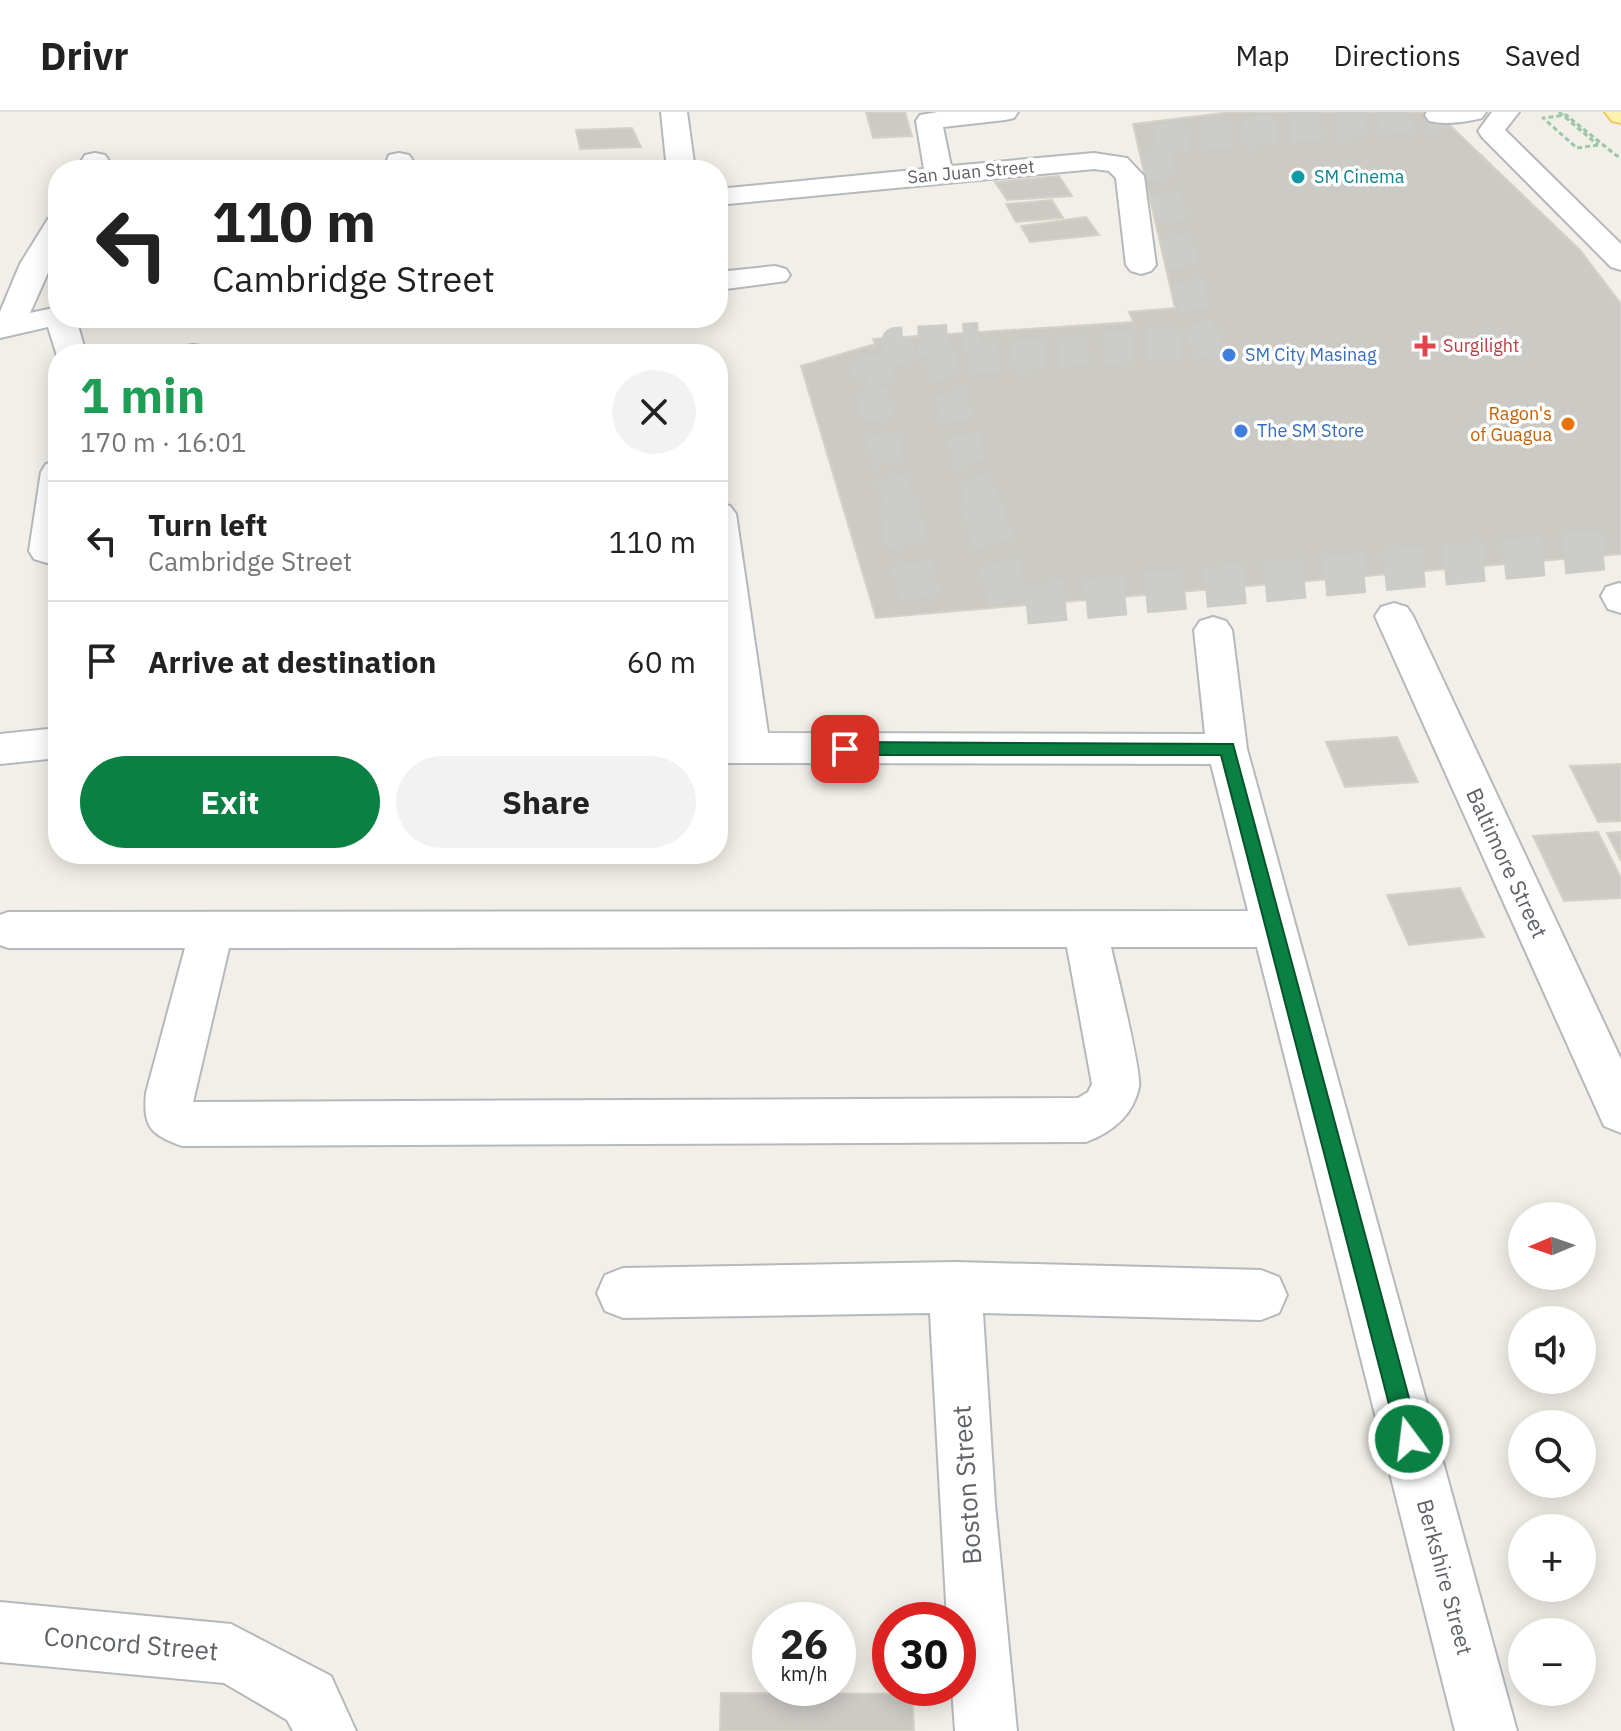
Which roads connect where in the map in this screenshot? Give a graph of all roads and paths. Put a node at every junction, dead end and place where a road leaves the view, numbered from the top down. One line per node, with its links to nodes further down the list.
1 (674, 112): 9 (street)
2 (1005, 112): 6 (street)
3 (1473, 112): 7 (street)
4 (1506, 112): 13 (street)
5 (1559, 112): 8 (path, bridge)
6 (953, 114): 10 (street)
7 (1438, 115)
8 (1621, 155)
9 (680, 160)
10 (939, 174): 11 (street, San Juan Street); 14 (street, San Juan Street)
11 (728, 196)
12 (48, 242): 18 (street)
13 (1621, 261)
14 (1141, 265)
15 (775, 275): 16 (street)
16 (728, 280)
17 (48, 319): 18 (street)
18 (5, 328)
19 (48, 544): 20 (street)
20 (47, 551)
21 (1394, 616): 32 (street, Baltimore Street)
22 (1213, 630): 27 (street, Berkshire Street)
23 (728, 660): 25 (street)
24 (48, 744): 26 (street)
25 (734, 748): 27 (street)
26 (0, 749)
27 (1227, 749): 30 (street, Berkshire Street)
28 (1085, 928): 29 (street); 29 (street); 30 (street)
29 (212, 929): 31 (street)
30 (1275, 929): 39 (street, Berkshire Street)
31 (8, 930)
32 (1621, 1111)
33 (955, 1287): 34 (street); 35 (street); 38 (street, Boston Street)
34 (623, 1293)
35 (1261, 1295)
36 (0, 1632): 37 (street, Concord Street)
37 (325, 1731)
38 (986, 1731)
39 (1486, 1731)

